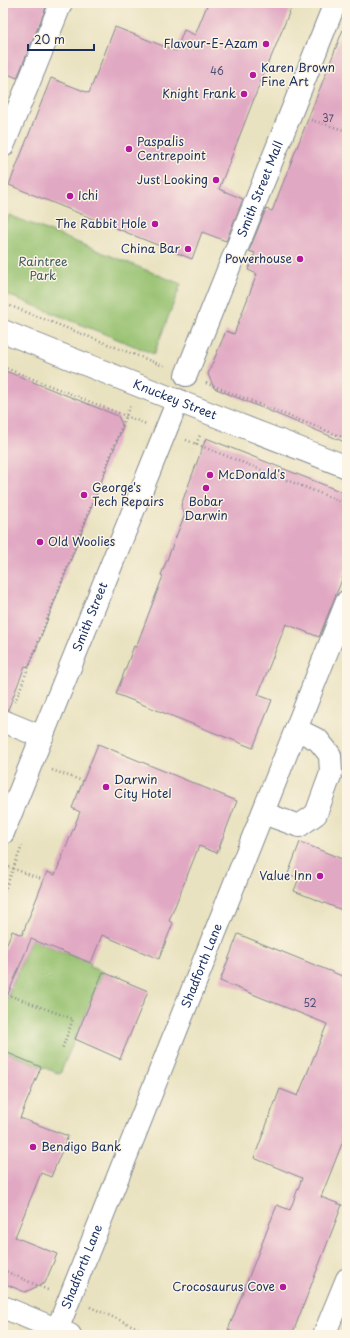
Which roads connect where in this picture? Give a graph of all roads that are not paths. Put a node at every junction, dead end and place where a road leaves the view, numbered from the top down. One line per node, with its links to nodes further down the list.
1 (61, 3): 3 (street)
2 (335, 3): 5 (street, Smith Street Mall)
3 (3, 146)
4 (3, 332): 6 (street, Knuckey Street)
5 (186, 375)
6 (178, 400): 7 (street, Knuckey Street); 12 (street, Smith Street)
7 (347, 467)
8 (347, 601): 9 (street, Shadforth Lane)
9 (339, 644): 11 (street, Shadforth Lane)
10 (9, 713): 12 (street)
11 (296, 729): 13 (street, Shadforth Lane); 13 (street)
12 (42, 737): 14 (street, Smith Street)
13 (263, 813): 17 (street, Shadforth Lane)
14 (3, 833)
15 (347, 1279): 18 (street)
16 (3, 1307): 17 (street)
17 (64, 1332)
18 (324, 1335)

